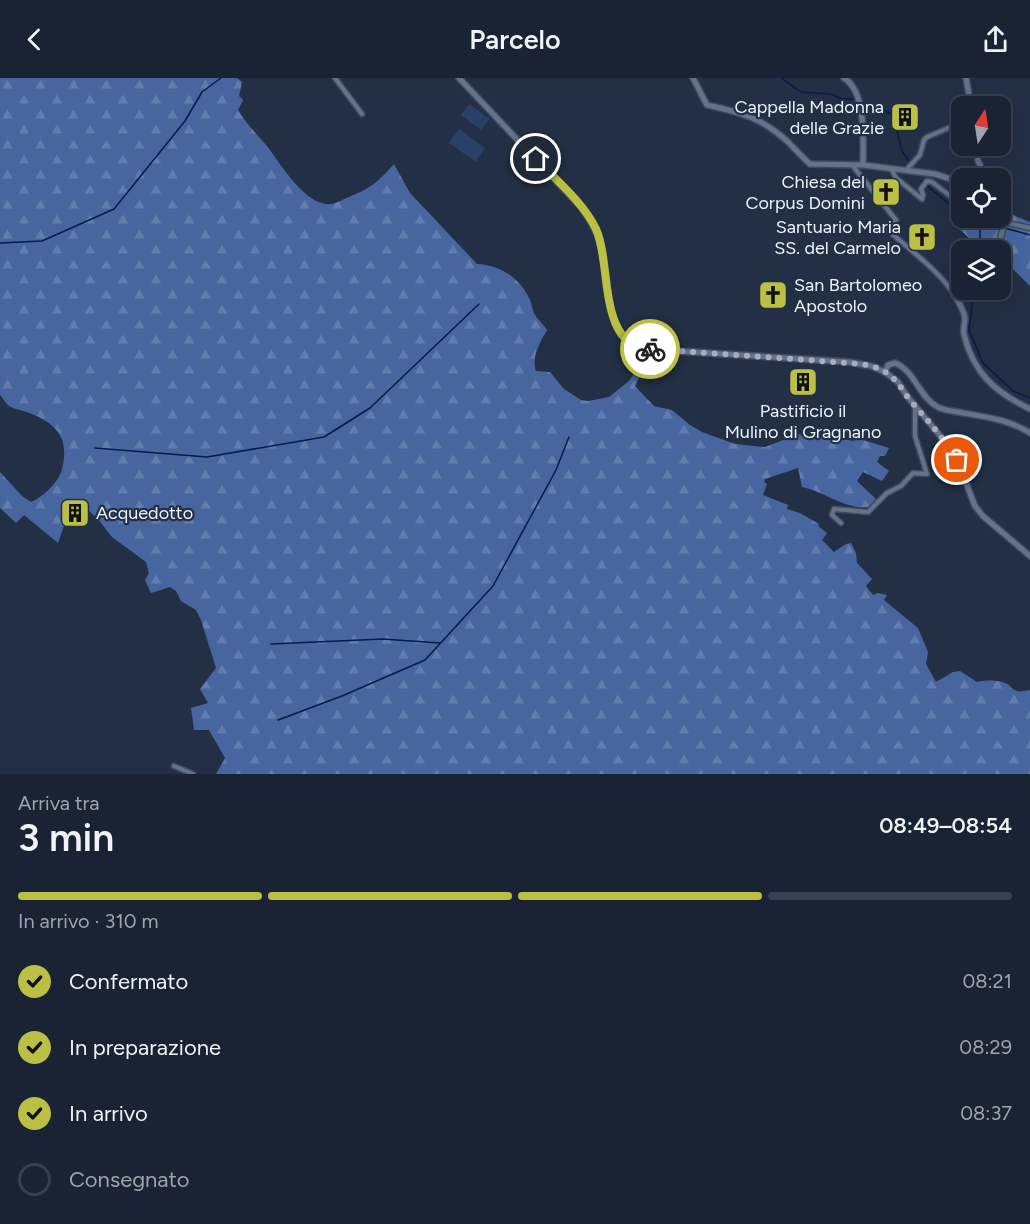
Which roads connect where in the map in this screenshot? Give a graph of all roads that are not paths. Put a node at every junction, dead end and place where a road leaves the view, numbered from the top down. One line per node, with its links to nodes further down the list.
1 (335, 78): 7 (street)
2 (459, 78): 19 (street)
3 (693, 78): 9 (street)
4 (844, 78): 10 (street)
5 (966, 78): 6 (street)
6 (969, 96)
7 (362, 114)
8 (951, 127): 12 (street)
9 (852, 165): 10 (street); 17 (street)
10 (862, 165): 11 (street)
11 (892, 170): 12 (street); 14 (street)
12 (904, 171): 13 (street)
13 (951, 179)
14 (951, 197)
15 (1011, 224): 16 (street)
16 (1030, 228)
17 (951, 290)
18 (957, 300): 21 (street)
19 (885, 372): 20 (street); 22 (street)
20 (915, 406): 23 (street); 24 (street)
21 (1030, 409)
22 (1030, 433)
23 (842, 523)
24 (1030, 556)
25 (174, 766): 26 (street)
26 (193, 774)

